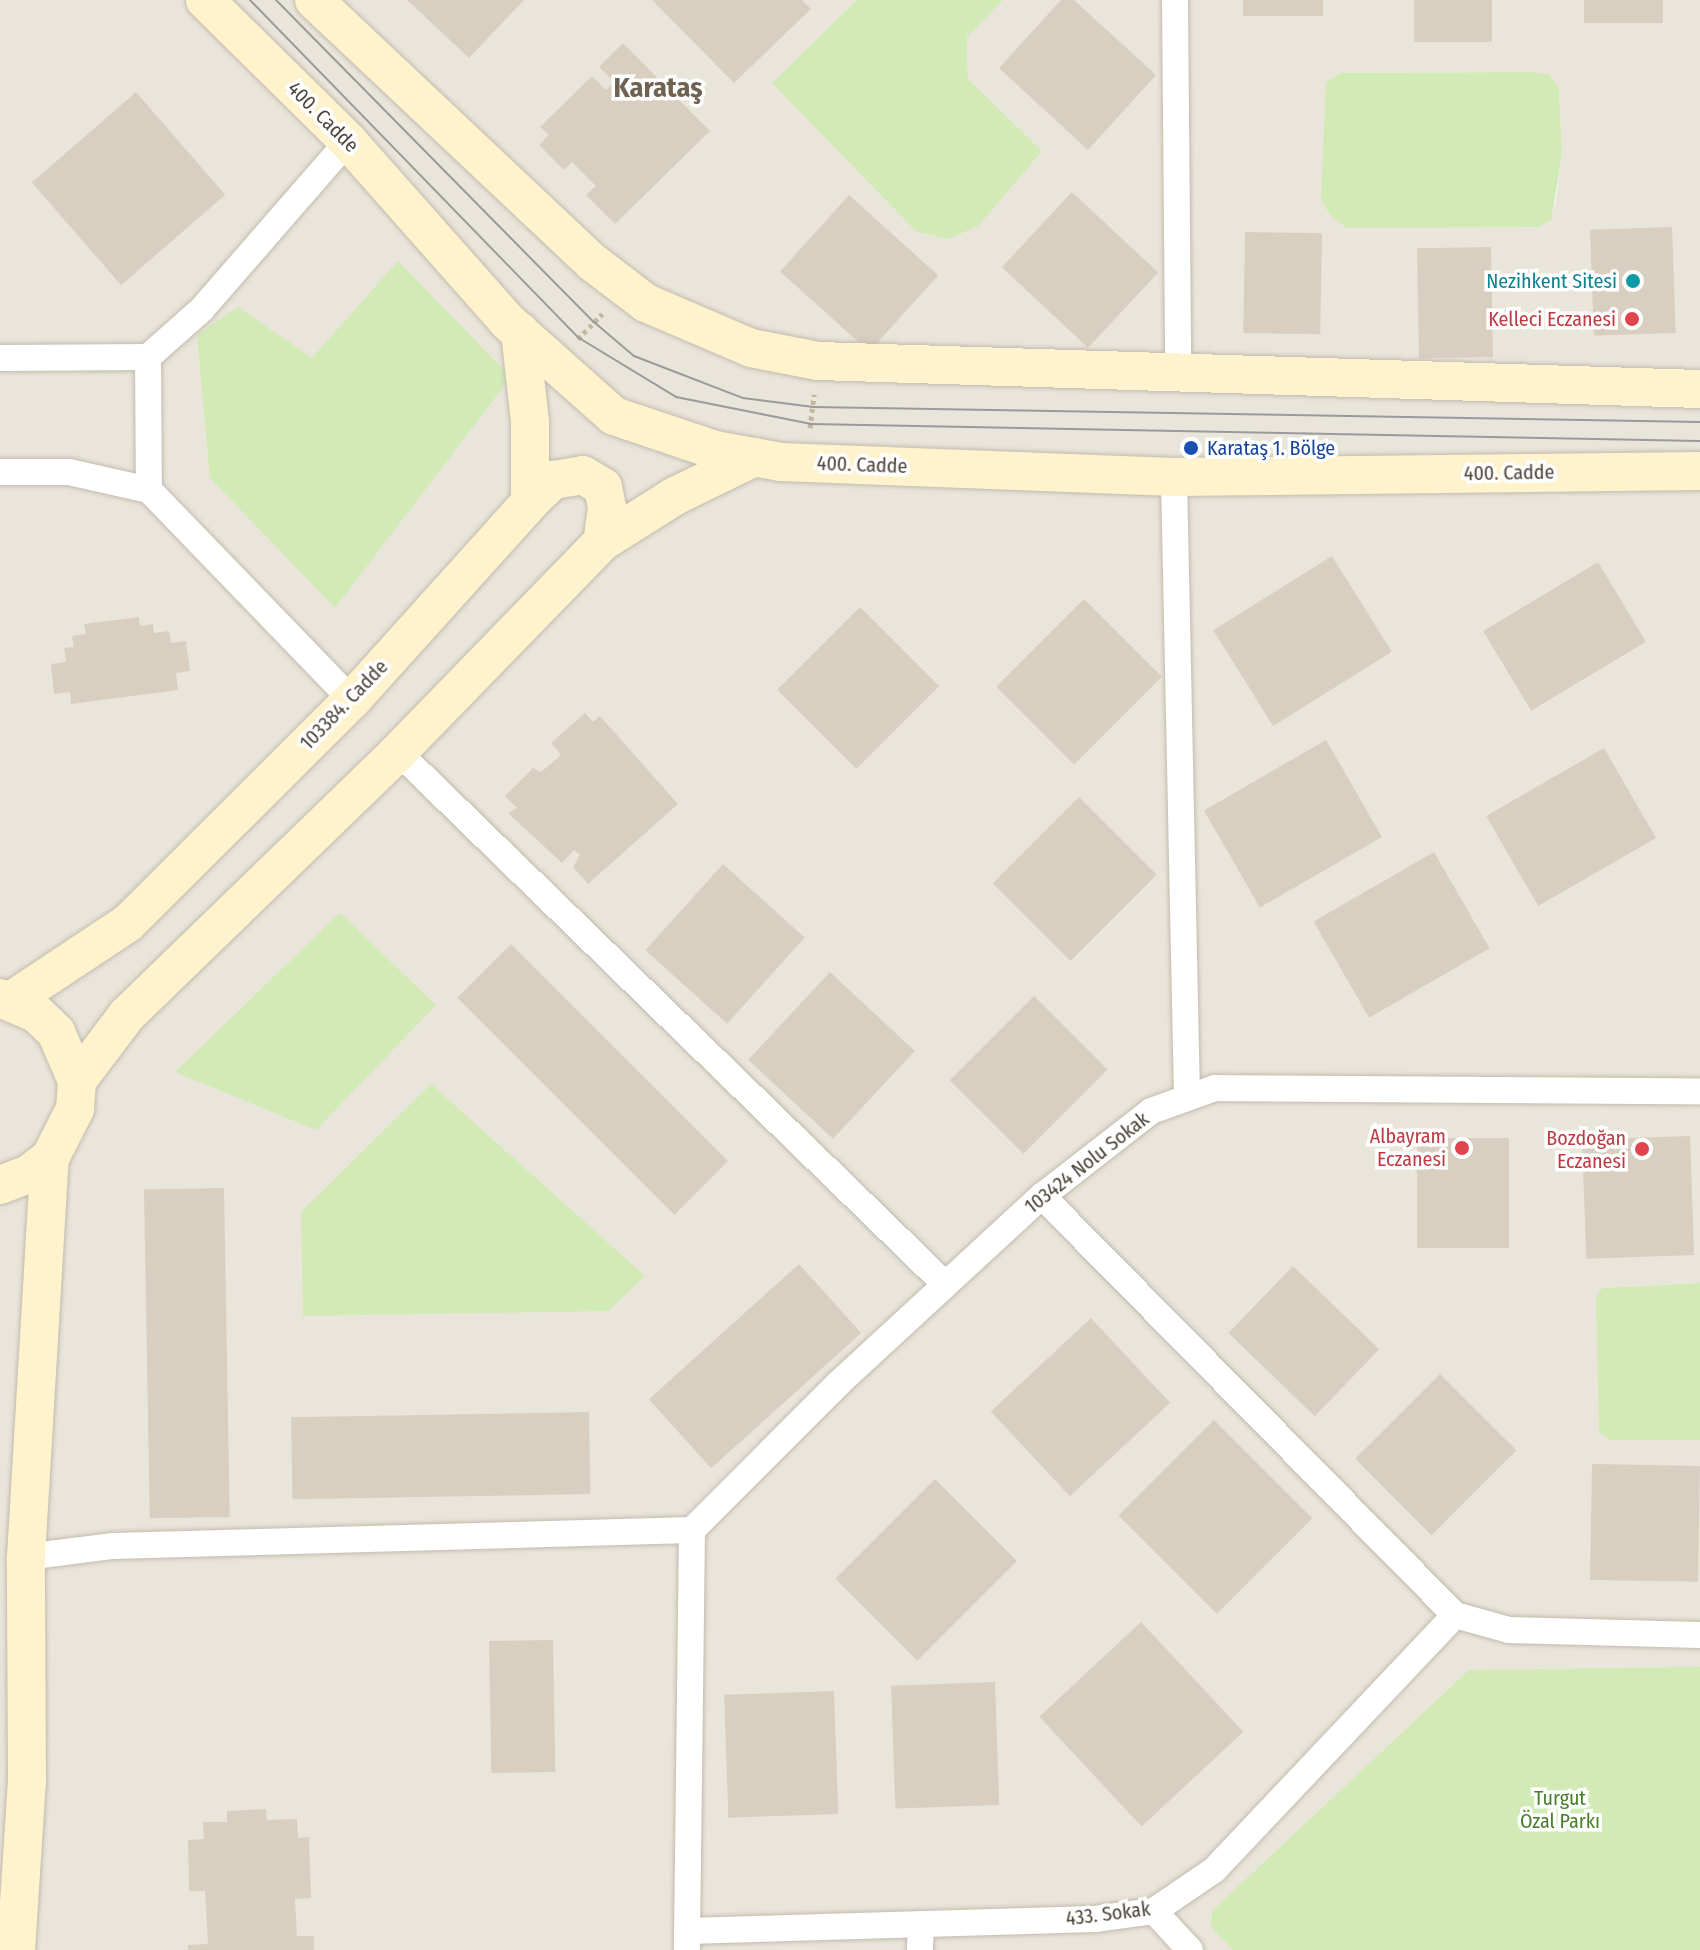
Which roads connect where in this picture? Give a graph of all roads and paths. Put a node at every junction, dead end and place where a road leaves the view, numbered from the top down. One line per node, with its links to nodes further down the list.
1 (205, 0): 4 (main road, 400. Cadde)
2 (314, 0): 5 (main road)
3 (1175, 0): 11 (street)
4 (348, 141): 6 (main road, 400. Cadde); 7 (street)
5 (626, 288): 9 (main road); 10 (path)
6 (520, 332): 10 (main road, 400. Cadde); 19 (main road)
7 (148, 357): 8 (street); 18 (street)
8 (0, 358)
9 (818, 361): 11 (main road); 14 (path)
10 (556, 363): 13 (main road, 400. Cadde)
11 (1178, 369): 12 (main road)
12 (1700, 389)
13 (755, 457): 14 (main road, 400. Cadde); 20 (main road)
14 (806, 463): 17 (main road, 400. Cadde)
15 (1700, 471): 17 (main road, 400. Cadde)
16 (0, 472): 18 (street)
17 (1174, 477): 26 (street)
18 (149, 490): 21 (street)
19 (530, 502): 20 (main road, 103384. Cadde); 21 (main road, 103384. Cadde)
20 (602, 542): 22 (main road)
21 (352, 700): 23 (main road, 103384. Cadde)
22 (398, 752): 24 (main road); 30 (street)
23 (6, 999): 24 (main road)
24 (77, 1081): 27 (main road)
25 (1700, 1091): 26 (street, 103424 Nolu Sokak)
26 (1187, 1098): 29 (street, 103424 Nolu Sokak)
27 (50, 1158): 28 (main road); 32 (main road)
28 (0, 1185)
29 (1042, 1196): 30 (street, 103424 Nolu Sokak); 33 (street)
30 (946, 1285): 31 (street, 103424 Nolu Sokak)
31 (692, 1530): 32 (street); 37 (street)
32 (26, 1557): 38 (main road)
33 (1455, 1615): 34 (street); 35 (street, 433. Sokak)
34 (1700, 1635)
35 (1154, 1911): 36 (street, 433. Sokak); 39 (street)
36 (920, 1937): 37 (street, 433. Sokak)
37 (687, 1941)
38 (16, 1950)
39 (1190, 1950)

